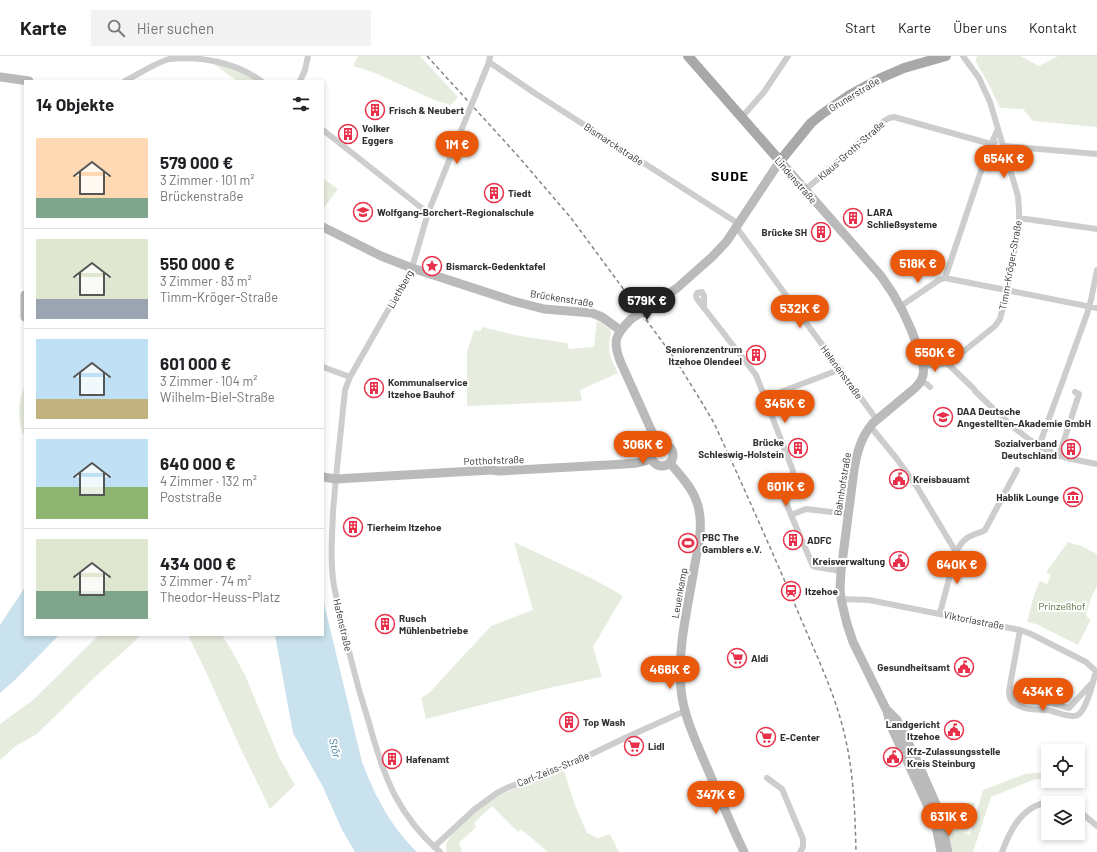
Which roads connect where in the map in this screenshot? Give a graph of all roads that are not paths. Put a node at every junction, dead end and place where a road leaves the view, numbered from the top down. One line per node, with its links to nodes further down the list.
1 (308, 56): 11 (street)
2 (688, 56): 12 (main road, Lindenstraße)
3 (788, 56): 12 (street)
4 (946, 56): 19 (main road, Grunerstraße)
5 (963, 56): 13 (street, Timm-Kröger-Straße)
6 (489, 59): 21 (street, Liethberg, bridge); 23 (street, Bismarckstraße)
7 (0, 77): 8 (street)
8 (24, 80)
9 (126, 80): 10 (street)
10 (259, 80)
11 (300, 80)
12 (742, 117): 19 (main road, Lindenstraße)
13 (998, 129): 15 (street, Timm-Kröger-Straße); 16 (street)
14 (324, 131): 21 (street)
15 (1001, 139): 16 (street); 17 (street, Timm-Kröger-Straße)
16 (991, 144): 20 (street, Klaus-Groth-Straße); 28 (street)
17 (1004, 146): 18 (street); 22 (street, Timm-Kröger-Straße)
18 (1097, 154)
19 (780, 160): 20 (street, Lindenstraße); 23 (street)
20 (805, 190): 30 (street, Lindenstraße)
21 (428, 213): 26 (street, Liethberg)
22 (1020, 218): 25 (street); 29 (street, Timm-Kröger-Straße)
23 (738, 226): 34 (street, bridge); 37 (street, Helenenstraße)
24 (324, 228): 26 (street, Brückenstraße)
25 (1097, 229)
26 (412, 268): 34 (street, Brückenstraße); 39 (street, Liethberg)
27 (1097, 270): 31 (street)
28 (945, 278): 29 (street); 30 (street)
29 (1007, 290): 31 (street); 35 (street, Timm-Kröger-Straße)
30 (901, 306): 38 (street, Lindenstraße)
31 (1089, 306): 33 (street); 45 (street)
32 (704, 308): 42 (street)
33 (1097, 308)
34 (620, 330): 44 (street)
35 (948, 364): 38 (street); 45 (street)
36 (324, 368): 39 (street)
37 (841, 369): 42 (street); 43 (street, Helenenstraße)
38 (923, 374): 40 (street); 43 (street, Bahnhofstraße)
39 (350, 377): 52 (street, Hafenstraße)
40 (930, 387)
41 (1075, 392): 46 (street)
42 (765, 398): 54 (street)
43 (874, 423): 53 (street, Bahnhofstraße); 55 (street, Helenenstraße)
44 (658, 445): 47 (street); 48 (street, Leuenkamp)
45 (1039, 446): 46 (street)
46 (1059, 456): 49 (street)
47 (652, 459): 48 (street); 52 (street, Potthofstraße)
48 (670, 463): 65 (street, Leuenkamp)
49 (1097, 464)
50 (1017, 470): 55 (street)
51 (324, 477): 52 (street, Potthofstraße)
52 (336, 479): 71 (street, Hafenstraße)
53 (848, 514): 54 (street); 56 (street, Bahnhofstraße)
54 (791, 515): 56 (street)
55 (956, 552): 58 (street)
56 (841, 571): 57 (street, Bahnhofstraße)
57 (841, 599): 58 (street, Viktoriastraße); 66 (street, Bahnhofstraße)
58 (940, 613): 59 (street, Viktoriastraße)
59 (1020, 630): 60 (street, Viktoriastraße); 62 (street)
60 (1096, 672): 61 (street)
61 (1092, 683): 63 (street); 64 (street)
62 (1009, 692): 63 (street); 64 (street)
63 (1069, 708): 64 (street)
64 (1083, 708)
65 (685, 711): 71 (street, Carl-Zeiss-Straße); 73 (street, Leuenkamp)
66 (888, 711): 75 (street); 76 (street)
67 (767, 778): 74 (street)
68 (1041, 804): 77 (street)
69 (1085, 816): 70 (street)
70 (1097, 826)
71 (434, 847): 72 (street, Hafenstraße)
72 (440, 852)
73 (744, 852)
74 (800, 852)
75 (941, 852)
76 (948, 852)
77 (1002, 852)

